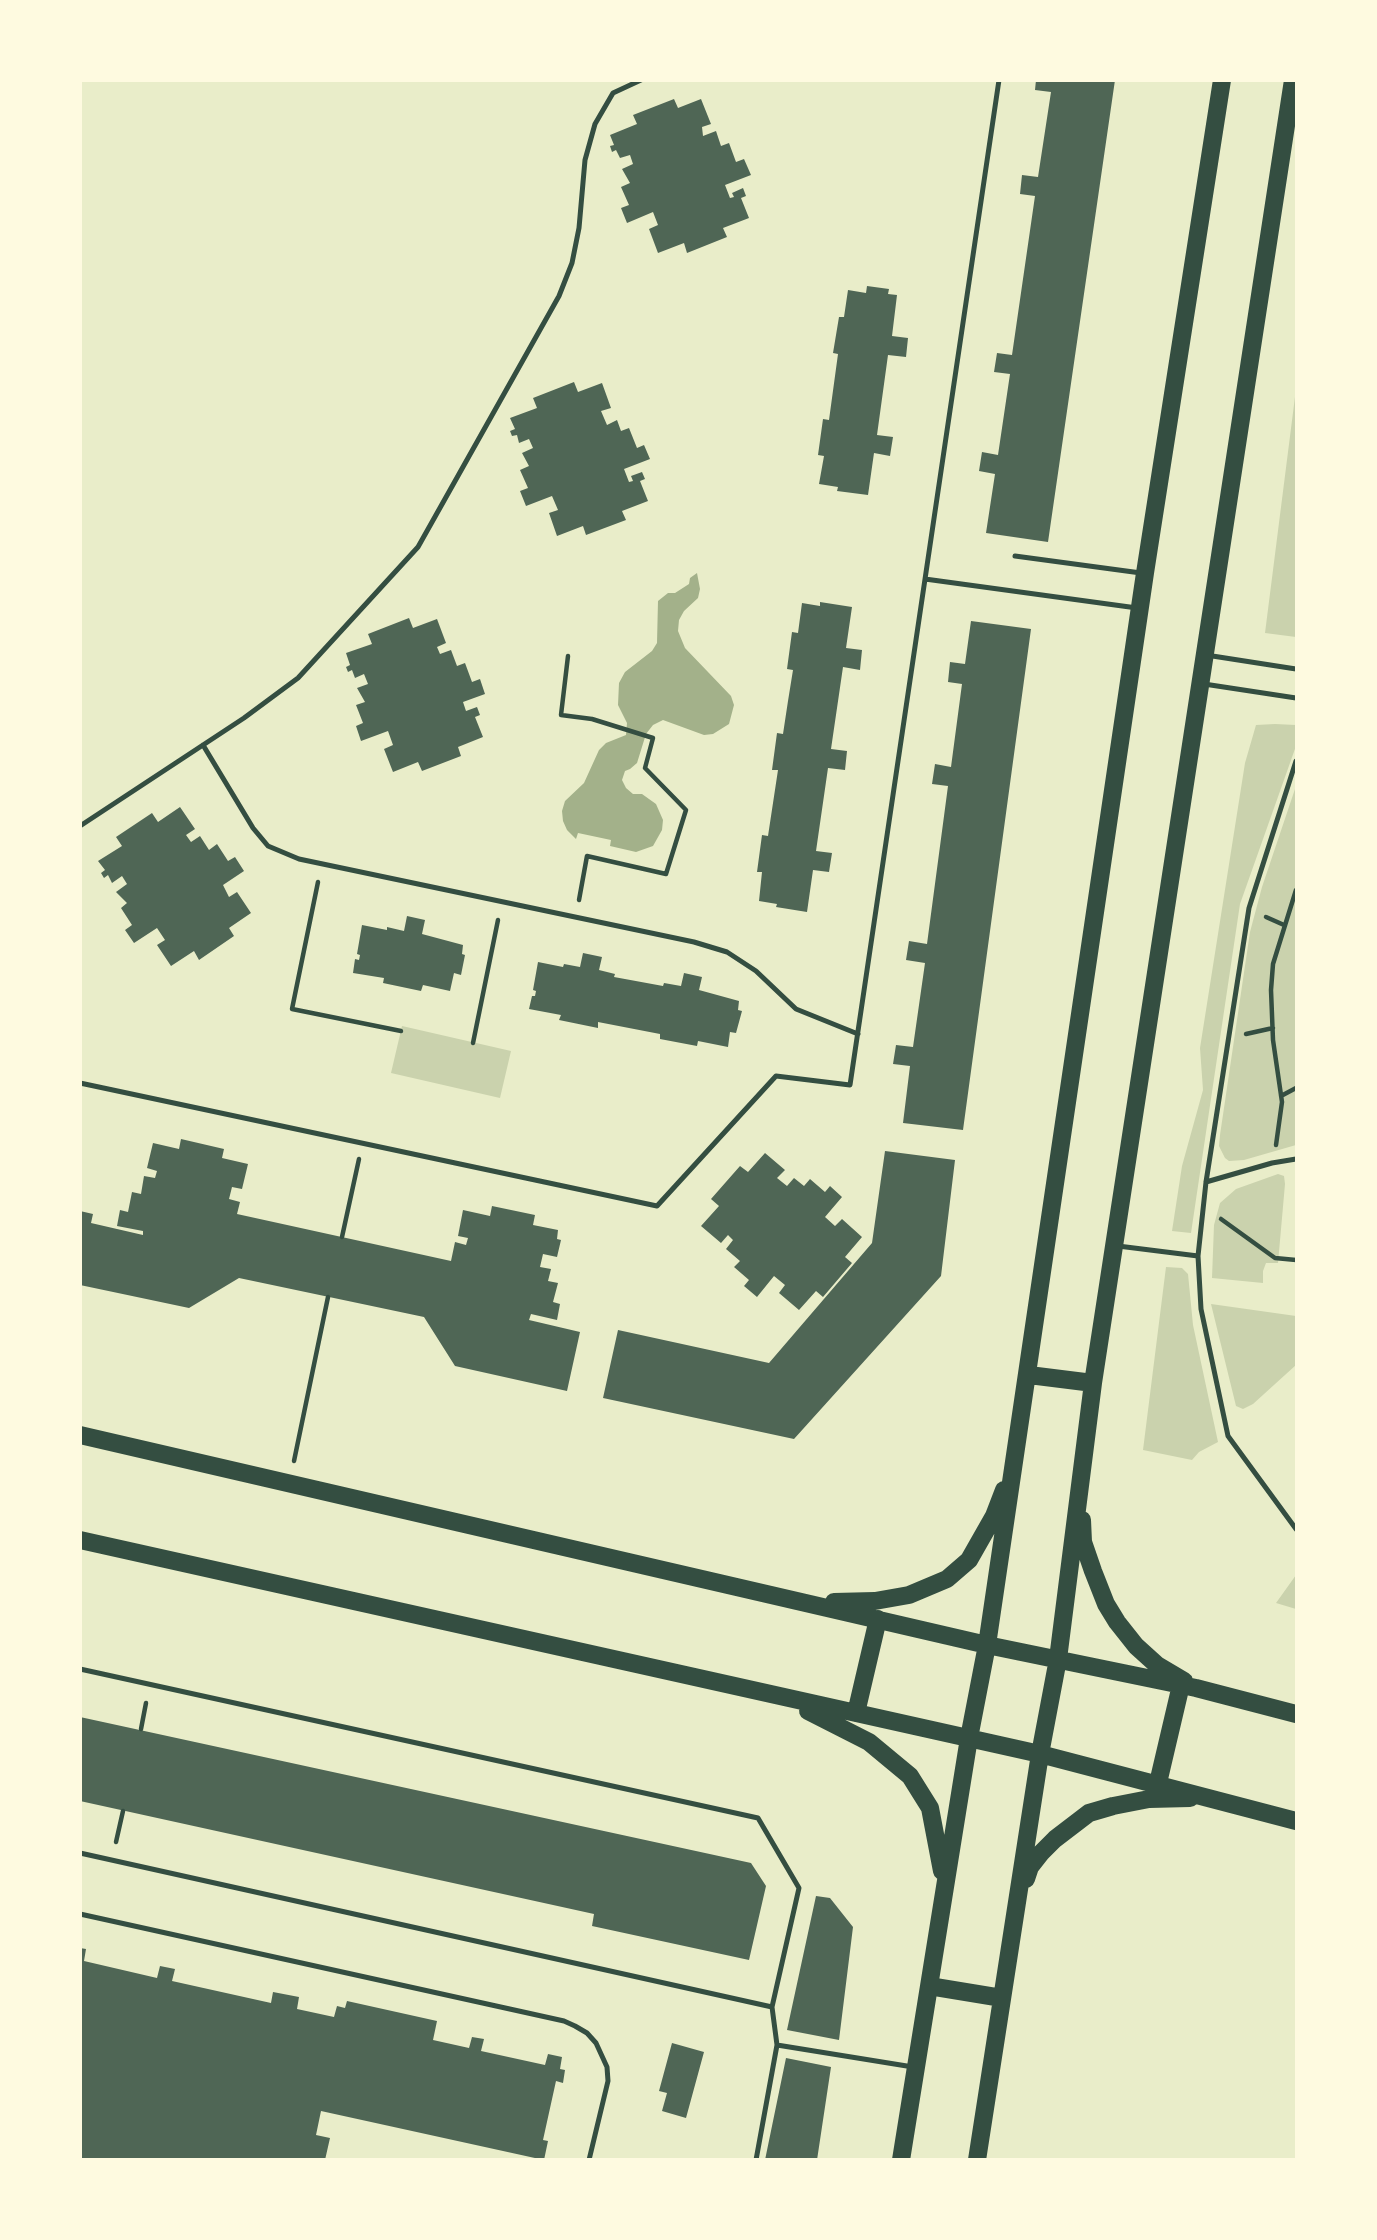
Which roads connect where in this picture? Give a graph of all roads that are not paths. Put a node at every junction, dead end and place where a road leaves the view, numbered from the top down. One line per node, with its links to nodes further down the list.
1 (641, 80): 13 (lane)
2 (999, 80): 7 (lane)
3 (1222, 80): 6 (main road)
4 (1288, 81): 9 (main road)
5 (1016, 556): 6 (lane)
6 (1146, 573): 8 (main road)
7 (925, 579): 8 (lane); 16 (lane)
8 (1140, 609): 22 (main road)
9 (1205, 655): 10 (lane); 11 (main road)
10 (1297, 669)
11 (1201, 684): 12 (lane); 20 (main road)
12 (1297, 698)
13 (203, 745): 15 (lane); 16 (lane)
14 (1297, 761): 19 (lane)
15 (80, 827)
16 (858, 1034): 17 (lane)
17 (80, 1083)
18 (1297, 1159): 19 (lane)
19 (1206, 1182): 21 (lane)
20 (1115, 1245): 21 (lane); 23 (main road)
21 (1198, 1256): 27 (lane)
22 (1028, 1375): 23 (main road); 25 (main road)
23 (1093, 1383): 26 (main road)
24 (80, 1435): 29 (main road)
25 (1015, 1461): 29 (main road); 31 (main road)
26 (1080, 1476): 32 (main road); 34 (main road)
27 (1297, 1529)
28 (80, 1540): 35 (main road)
29 (808, 1603): 30 (main road)
30 (878, 1619): 31 (main road); 36 (main road)
31 (988, 1645): 32 (main road); 38 (main road)
32 (1058, 1660): 34 (main road); 39 (main road)
33 (80, 1669): 49 (lane)
34 (1189, 1687): 37 (main road); 40 (main road)
35 (766, 1694): 36 (main road); 44 (main road)
36 (856, 1713): 38 (main road)
37 (1297, 1714)
38 (969, 1738): 39 (main road); 44 (main road)
39 (1040, 1754): 40 (main road); 46 (main road)
40 (1158, 1783): 41 (main road)
41 (1211, 1797): 42 (main road); 46 (main road)
42 (1297, 1821)
43 (80, 1853): 49 (lane)
44 (944, 1888): 47 (main road)
45 (80, 1913): 52 (lane)
46 (1015, 1916): 48 (main road)
47 (929, 1986): 48 (main road); 51 (main road)
48 (1002, 1998): 55 (main road)
49 (772, 2007): 50 (lane)
50 (777, 2045): 51 (lane); 53 (lane)
51 (916, 2068): 54 (main road)
52 (589, 2160)
53 (756, 2160)
54 (901, 2160)
55 (977, 2160)

